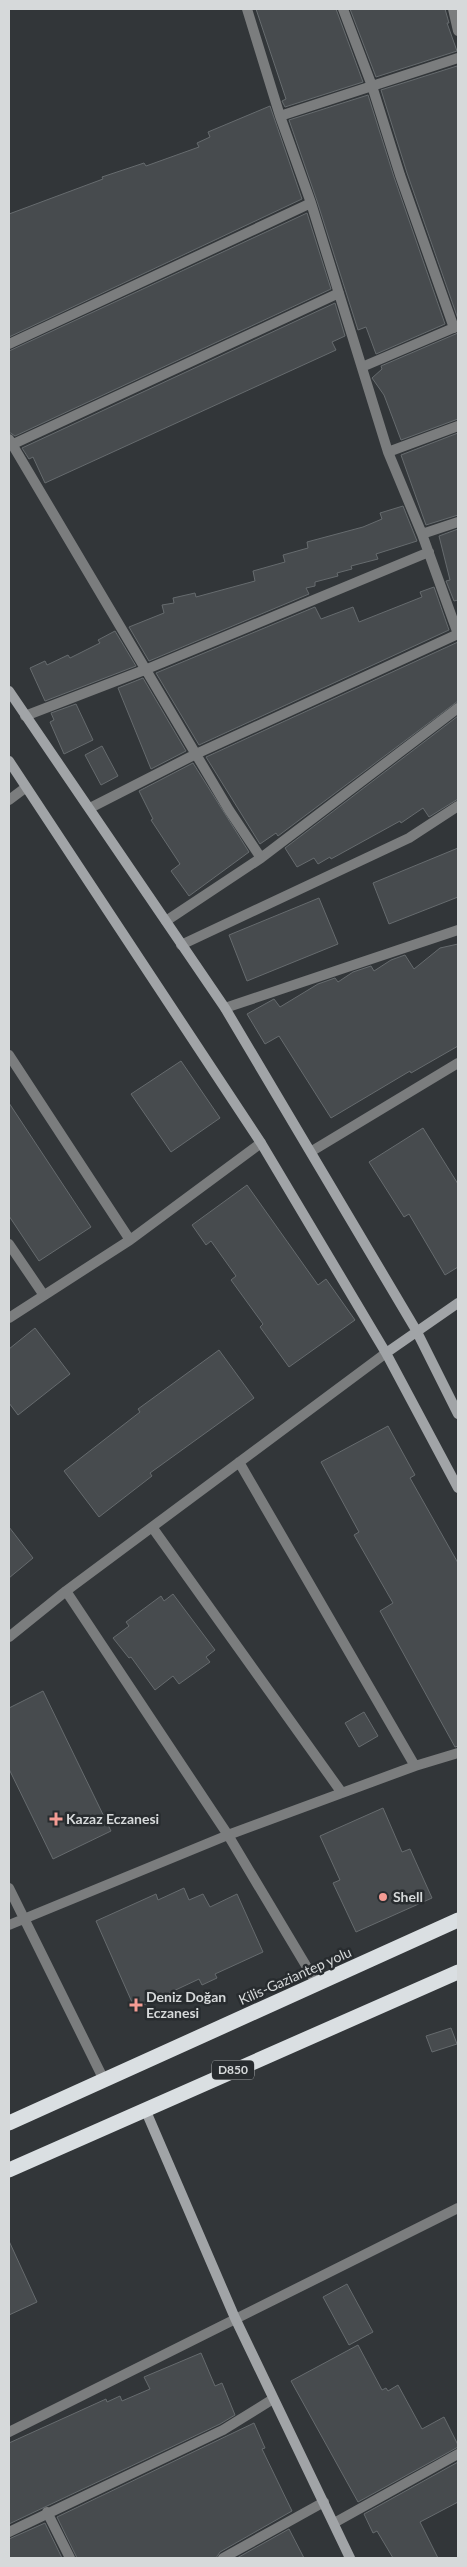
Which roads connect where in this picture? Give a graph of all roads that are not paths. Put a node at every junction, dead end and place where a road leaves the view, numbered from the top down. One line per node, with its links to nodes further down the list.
1 (247, 9): 7 (street)
2 (343, 9): 6 (street)
3 (453, 9): 4 (street)
4 (458, 31)
5 (458, 58): 6 (street)
6 (372, 86): 7 (street); 10 (street)
7 (280, 116): 8 (street)
8 (311, 203): 9 (street); 11 (street)
9 (339, 293): 12 (street); 14 (street)
10 (456, 327): 12 (street)
11 (9, 344)
12 (362, 367): 15 (street)
13 (458, 426): 15 (street)
14 (10, 443): 21 (street)
15 (388, 452): 17 (street)
16 (458, 522): 17 (street)
17 (422, 534): 18 (street)
18 (429, 552): 19 (street); 21 (street)
19 (455, 612): 20 (street)
20 (458, 634): 25 (street)
21 (148, 669): 24 (street); 25 (street)
22 (9, 691): 24 (main road)
23 (458, 708): 31 (street)
24 (25, 716): 30 (main road)
25 (196, 754): 30 (street); 31 (street)
26 (9, 761): 27 (main road)
27 (25, 788): 28 (street); 38 (main road)
28 (9, 800)
29 (458, 806): 34 (street)
30 (90, 808): 32 (main road)
31 (261, 858): 32 (street)
32 (166, 921): 34 (main road)
33 (458, 930): 35 (street)
34 (181, 945): 35 (main road)
35 (225, 1008): 39 (main road)
36 (9, 1056): 40 (street)
37 (458, 1063): 39 (street)
38 (261, 1143): 40 (street); 46 (main road)
39 (312, 1151): 45 (main road)
40 (130, 1240): 42 (street)
41 (9, 1244): 42 (street)
42 (43, 1294): 44 (street)
43 (458, 1303): 45 (main road)
44 (9, 1318)
45 (416, 1330): 46 (main road); 47 (main road)
46 (386, 1353): 48 (street); 49 (main road)
47 (458, 1414)
48 (239, 1462): 50 (street); 54 (street)
49 (458, 1488)
50 (152, 1527): 51 (street); 55 (street)
51 (66, 1591): 52 (street); 56 (street)
52 (9, 1637)
53 (458, 1754): 54 (street)
54 (415, 1766): 55 (street)
55 (342, 1793): 56 (street)
56 (228, 1835): 58 (street); 62 (street)
57 (9, 1888): 58 (street)
58 (25, 1919): 60 (street); 63 (street)
59 (458, 1920): 62 (highway, Kilis-Gaziantep yolu)
60 (9, 1925)
61 (458, 1972): 64 (highway, D850)
62 (317, 1984): 63 (highway, Kilis-Gaziantep yolu)
63 (104, 2080): 65 (highway, Kilis-Gaziantep yolu)
64 (145, 2108): 66 (highway, D850); 68 (main road)
65 (9, 2123)
66 (9, 2170)
67 (458, 2208): 68 (street)
68 (235, 2318): 69 (main road); 70 (street)
69 (273, 2399): 72 (main road); 73 (street)
70 (9, 2432)
71 (458, 2454): 74 (street)
72 (324, 2502): 74 (main road); 77 (street)
73 (47, 2512): 75 (street); 76 (street)
74 (334, 2523): 78 (main road)
75 (9, 2532)
76 (70, 2558)
77 (223, 2558)
78 (350, 2558)

